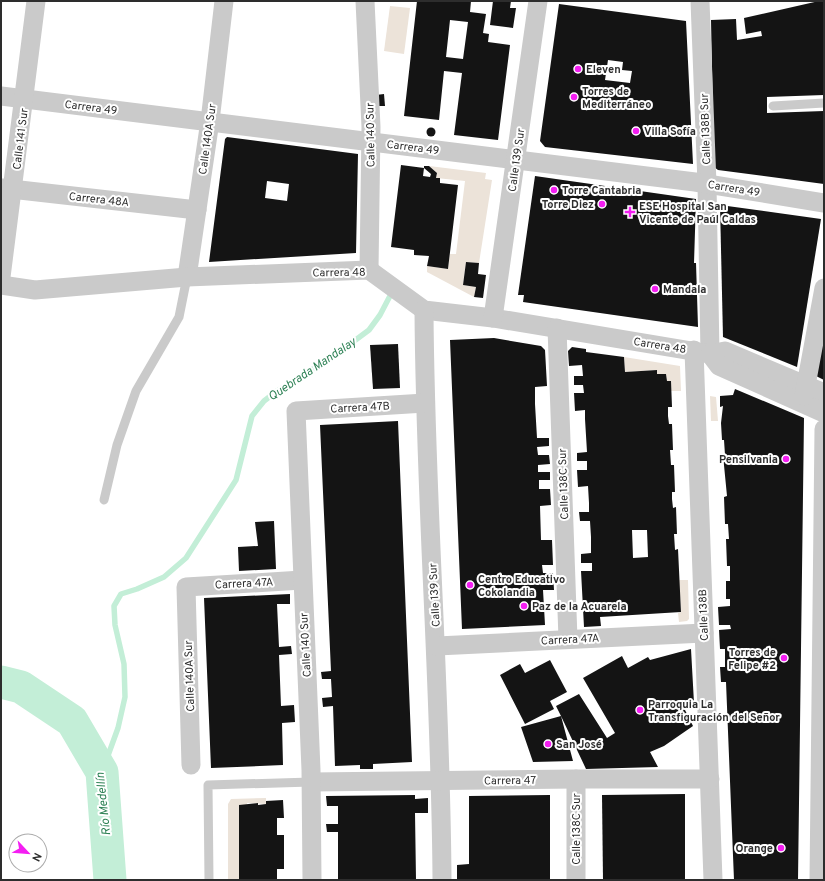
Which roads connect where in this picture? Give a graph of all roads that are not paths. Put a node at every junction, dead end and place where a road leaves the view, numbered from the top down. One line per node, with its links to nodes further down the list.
1 (36, 1): 7 (street, Calle 141 Sur)
2 (224, 1): 10 (street, Calle 140A Sur)
3 (365, 1): 11 (street, Calle 140 Sur)
4 (538, 1): 12 (street, Calle 139 Sur)
5 (700, 1): 13 (street, Calle 138B Sur)
6 (1, 96): 7 (street, Carrera 49)
7 (25, 98): 10 (street, Carrera 49); 14 (street, Calle 141 Sur)
8 (824, 103): 9 (lane)
9 (774, 106)
10 (210, 121): 11 (street, Carrera 49); 16 (street, Calle 140A Sur)
11 (371, 142): 12 (street, Carrera 49); 17 (street, Calle 140 Sur)
12 (516, 160): 13 (street, Carrera 49); 23 (street, Calle 139 Sur)
13 (707, 184): 15 (street, Carrera 49); 25 (street, Calle 138B Sur)
14 (7, 188): 16 (street, Carrera 48A); 18 (street, Calle 141 Sur)
15 (824, 203)
16 (197, 210): 19 (street, Calle 140A Sur)
17 (368, 270): 19 (street, Carrera 48); 22 (street, Carrera 48)
18 (1, 277)
19 (188, 277): 20 (street, Carrera 48); 32 (lane)
20 (1, 285)
21 (824, 288): 27 (street)
22 (424, 310): 23 (street, Carrera 48); 28 (street, Calle 139 Sur)
23 (493, 318): 24 (street, Carrera 48)
24 (557, 328): 25 (street, Carrera 48); 36 (street, Calle 138C Sur)
25 (702, 352): 27 (street); 35 (street, Calle 138B)
26 (824, 393): 27 (street)
27 (804, 394): 30 (street)
28 (425, 404): 29 (street, Carrera 47B); 37 (street, Calle 139 Sur)
29 (296, 411): 33 (street, Calle 140 Sur)
30 (824, 413)
31 (824, 429): 38 (street)
32 (104, 500)
33 (302, 580): 34 (street, Carrera 47A); 43 (street, Calle 140 Sur)
34 (186, 587): 39 (street, Calle 140A Sur)
35 (704, 633): 36 (street, Carrera 47A); 41 (street, Calle 138B)
36 (568, 639): 37 (street, Carrera 47A)
37 (437, 646): 42 (street, Calle 139 Sur)
38 (822, 665): 49 (street)
39 (191, 765)
40 (576, 779): 41 (street, Carrera 47); 42 (street, Carrera 47); 47 (street, Calle 138C Sur)
41 (710, 779): 48 (street, Calle 138B)
42 (442, 781): 43 (street, Carrera 47); 46 (street, Calle 139 Sur)
43 (311, 782): 44 (lane); 45 (street, Calle 140 Sur)
44 (209, 880)
45 (312, 880)
46 (442, 880)
47 (576, 880)
48 (712, 880)
49 (819, 880)

